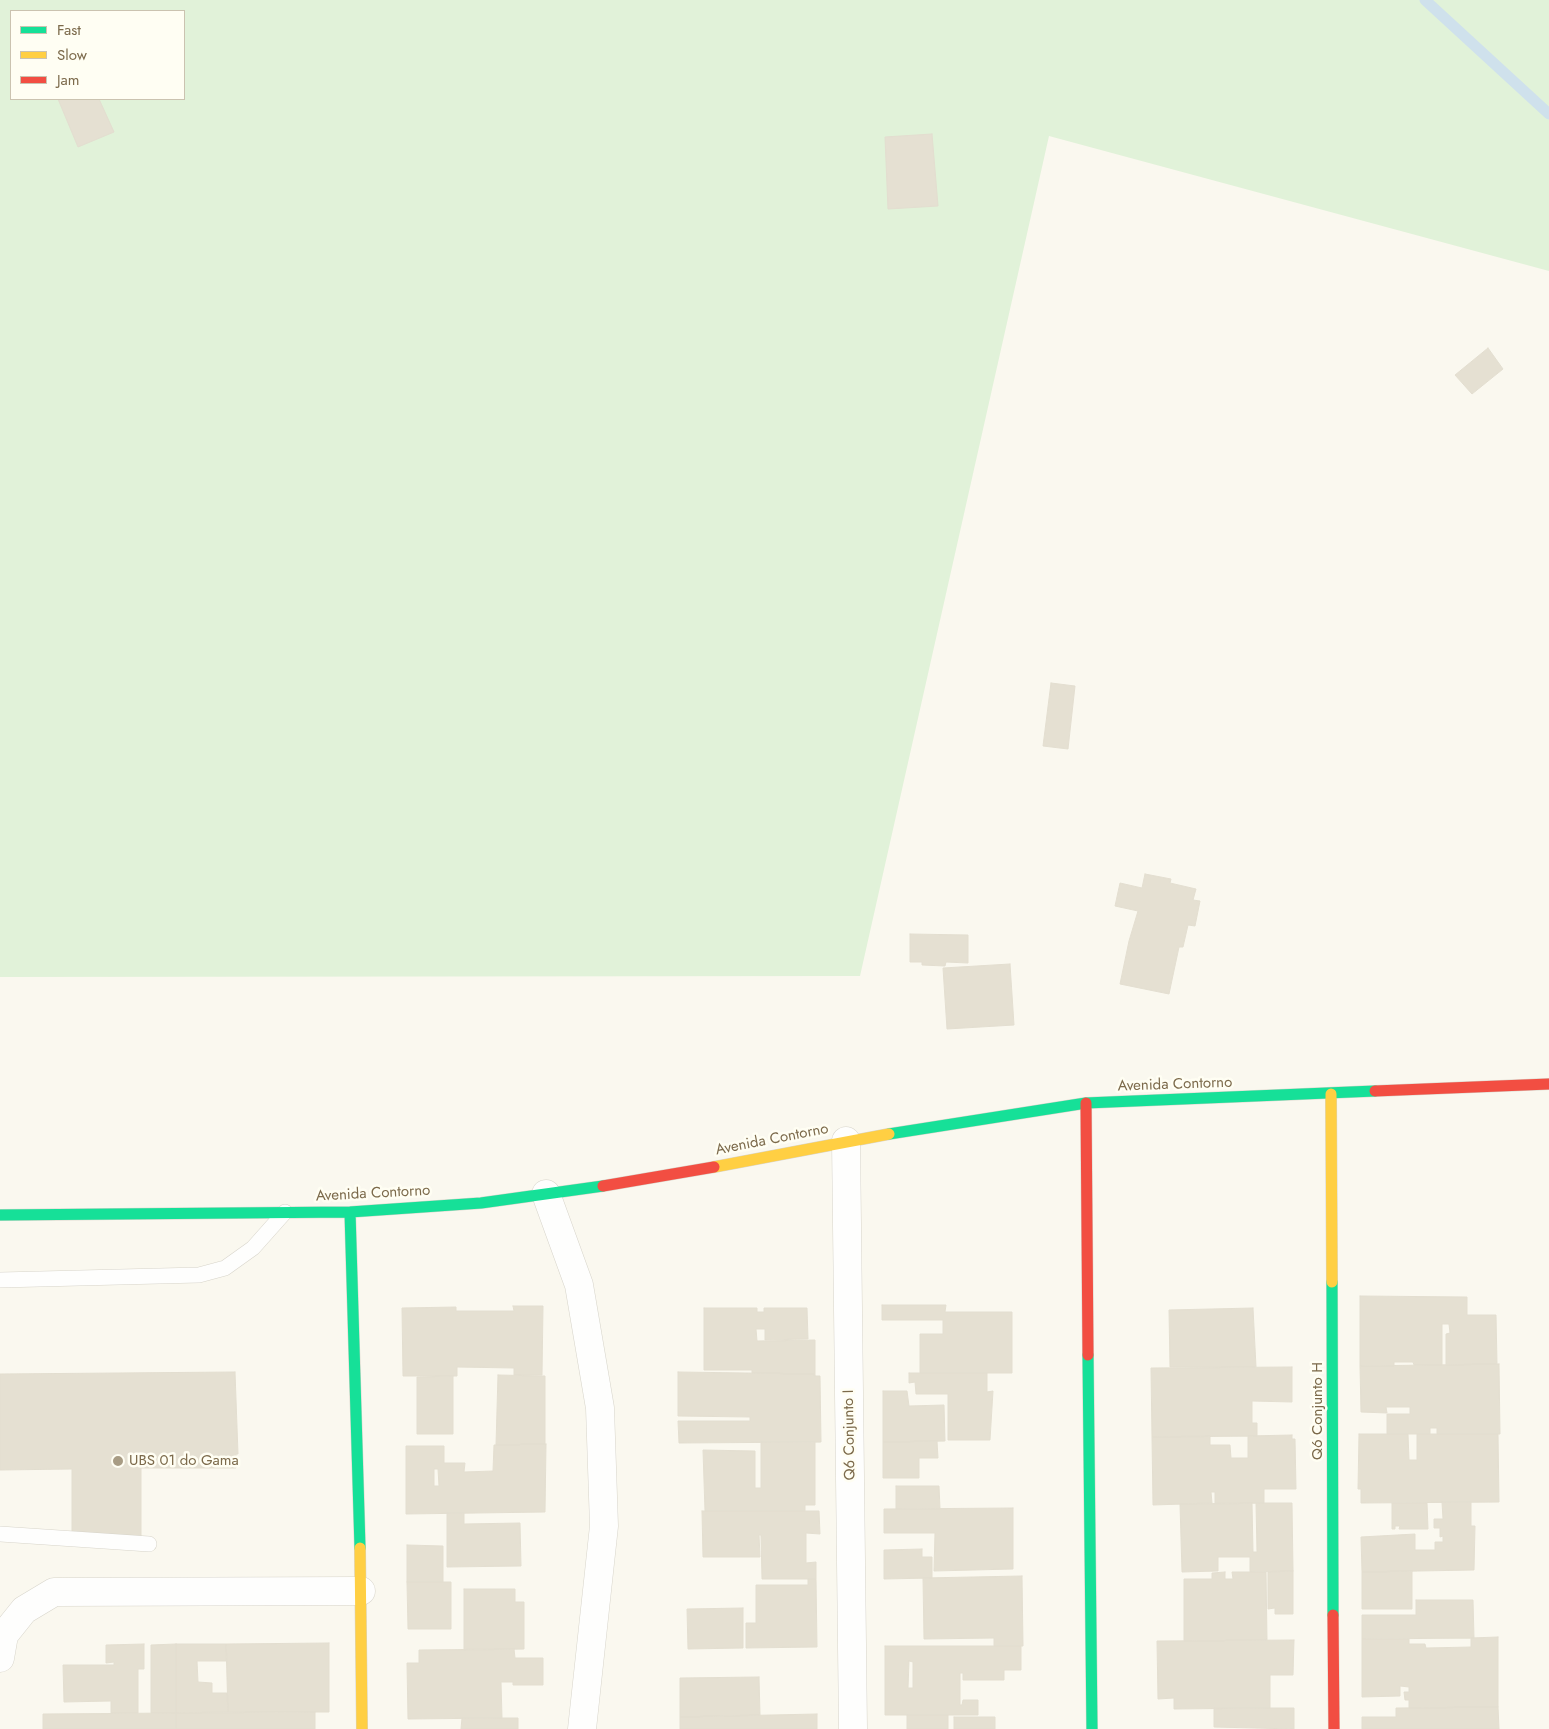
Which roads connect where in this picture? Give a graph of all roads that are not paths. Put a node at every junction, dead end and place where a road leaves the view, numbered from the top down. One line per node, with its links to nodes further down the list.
1 (1549, 1084): 2 (street, Avenida Contorno)
2 (1331, 1094): 3 (street, Avenida Contorno); 18 (street, Q6 Conjunto H)
3 (1086, 1103): 4 (street, Avenida Contorno); 17 (street)
4 (846, 1141): 5 (street, Avenida Contorno); 16 (street, Q6 Conjunto I)
5 (546, 1194): 7 (street, Avenida Contorno); 15 (street)
6 (285, 1212): 7 (street, Avenida Contorno); 8 (street, Avenida Contorno); 9 (lane)
7 (350, 1212): 12 (street)
8 (0, 1215)
9 (0, 1280)
10 (0, 1534): 11 (lane)
11 (149, 1544)
12 (361, 1591): 13 (street); 14 (street)
13 (0, 1658)
14 (362, 1729)
15 (582, 1729)
16 (853, 1729)
17 (1092, 1729)
18 (1334, 1729)

